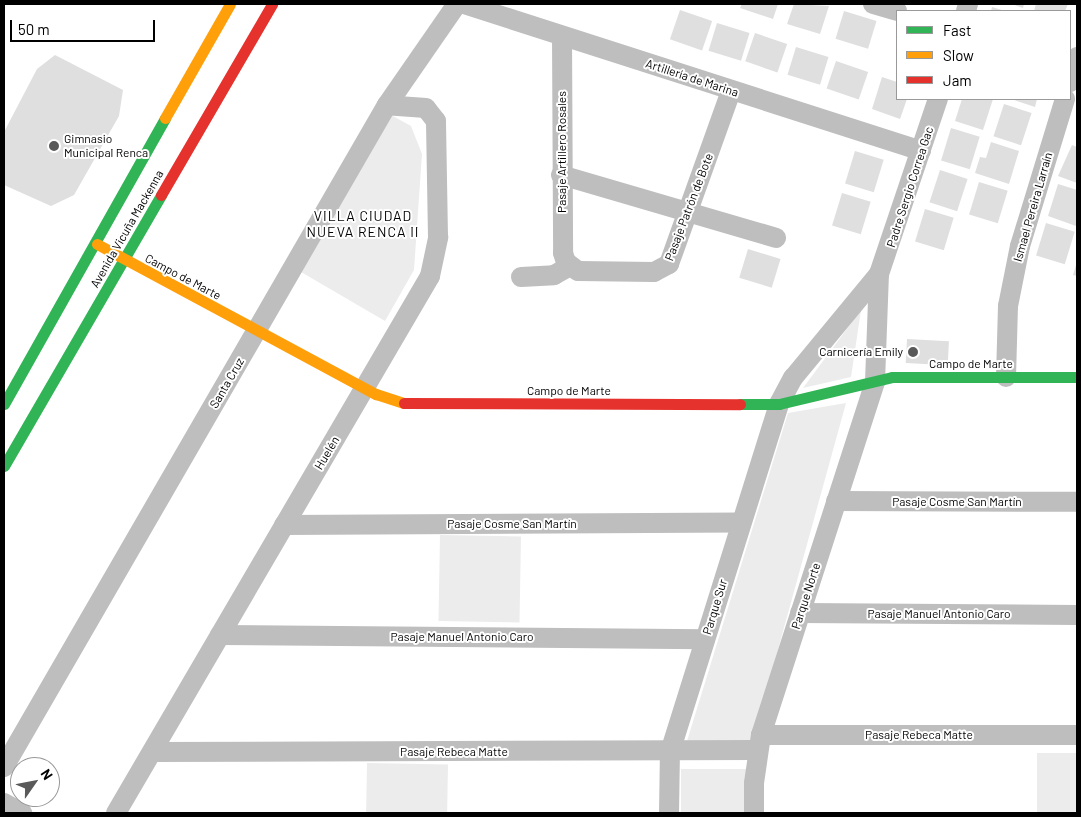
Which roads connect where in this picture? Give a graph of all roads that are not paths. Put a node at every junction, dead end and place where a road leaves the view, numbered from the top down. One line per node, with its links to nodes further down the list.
1 (230, 4): 18 (street, Avenida Vicuña Mackenna)
2 (272, 4): 19 (street, Avenida Vicuña Mackenna)
3 (457, 4): 13 (street, Santa Cruz)
4 (464, 4): 7 (street, Artillería de Marina)
5 (873, 4): 6 (street)
6 (896, 11)
7 (562, 36): 10 (street, Artillería de Marina); 15 (street, Pasaje Artillero Rosales)
8 (1077, 57): 9 (street)
9 (1071, 78)
10 (731, 91): 14 (street, Artillería de Marina); 16 (street, Pasaje Patrón de Bote)
11 (938, 100): 14 (street, Padre Sergio Correa Gac)
12 (1064, 100): 24 (street, Ismael Pereira Larraín)
13 (387, 105): 23 (street, Santa Cruz); 27 (street, Huelén)
14 (921, 152): 21 (street, Padre Sergio Correa Gac)
15 (561, 175): 16 (street); 20 (street, Pasaje Artillero Rosales)
16 (689, 212): 17 (street); 20 (street, Pasaje Patrón de Bote)
17 (776, 238)
18 (96, 244): 19 (street, Campo de Marte); 28 (street, Avenida Vicuña Mackenna)
19 (124, 261): 23 (street, Campo de Marte); 30 (street, Avenida Vicuña Mackenna)
20 (570, 266): 22 (street)
21 (879, 274): 26 (street, Padre Sergio Correa Gac); 29 (street, Padre Sergio Correa Gac)
22 (521, 277)
23 (258, 332): 27 (street, Campo de Marte); 43 (street, Santa Cruz)
24 (1006, 377): 25 (street, Campo de Marte); 26 (street, Campo de Marte)
25 (1077, 377)
26 (874, 382): 29 (street, Campo de Marte); 31 (street, Parque Norte)
27 (366, 389): 29 (street, Campo de Marte); 34 (street, Huelén)
28 (4, 404)
29 (779, 404): 33 (street, Parque Sur)
30 (4, 466)
31 (836, 501): 32 (street, Pasaje Cosme San Martín); 35 (street, Parque Norte)
32 (1077, 502)
33 (740, 523): 34 (street, Pasaje Cosme San Martín); 38 (street, Parque Sur)
34 (284, 525): 37 (street, Huelén)
35 (800, 613): 36 (street, Pasaje Manuel Antonio Caro); 40 (street, Parque Norte)
36 (1077, 615)
37 (220, 635): 38 (street, Pasaje Manuel Antonio Caro); 41 (street, Huelén)
38 (705, 639): 42 (street, Parque Sur)
39 (1077, 735): 40 (street, Pasaje Rebeca Matte)
40 (759, 743): 42 (street, Pasaje Rebeca Matte); 48 (street, Parque Norte)
41 (152, 752): 42 (street, Pasaje Rebeca Matte); 46 (street, Huelén)
42 (670, 752): 47 (street, Parque Sur)
43 (4, 767)
44 (4, 803): 45 (street)
45 (22, 813)
46 (116, 813)
47 (669, 813)
48 (754, 813)

